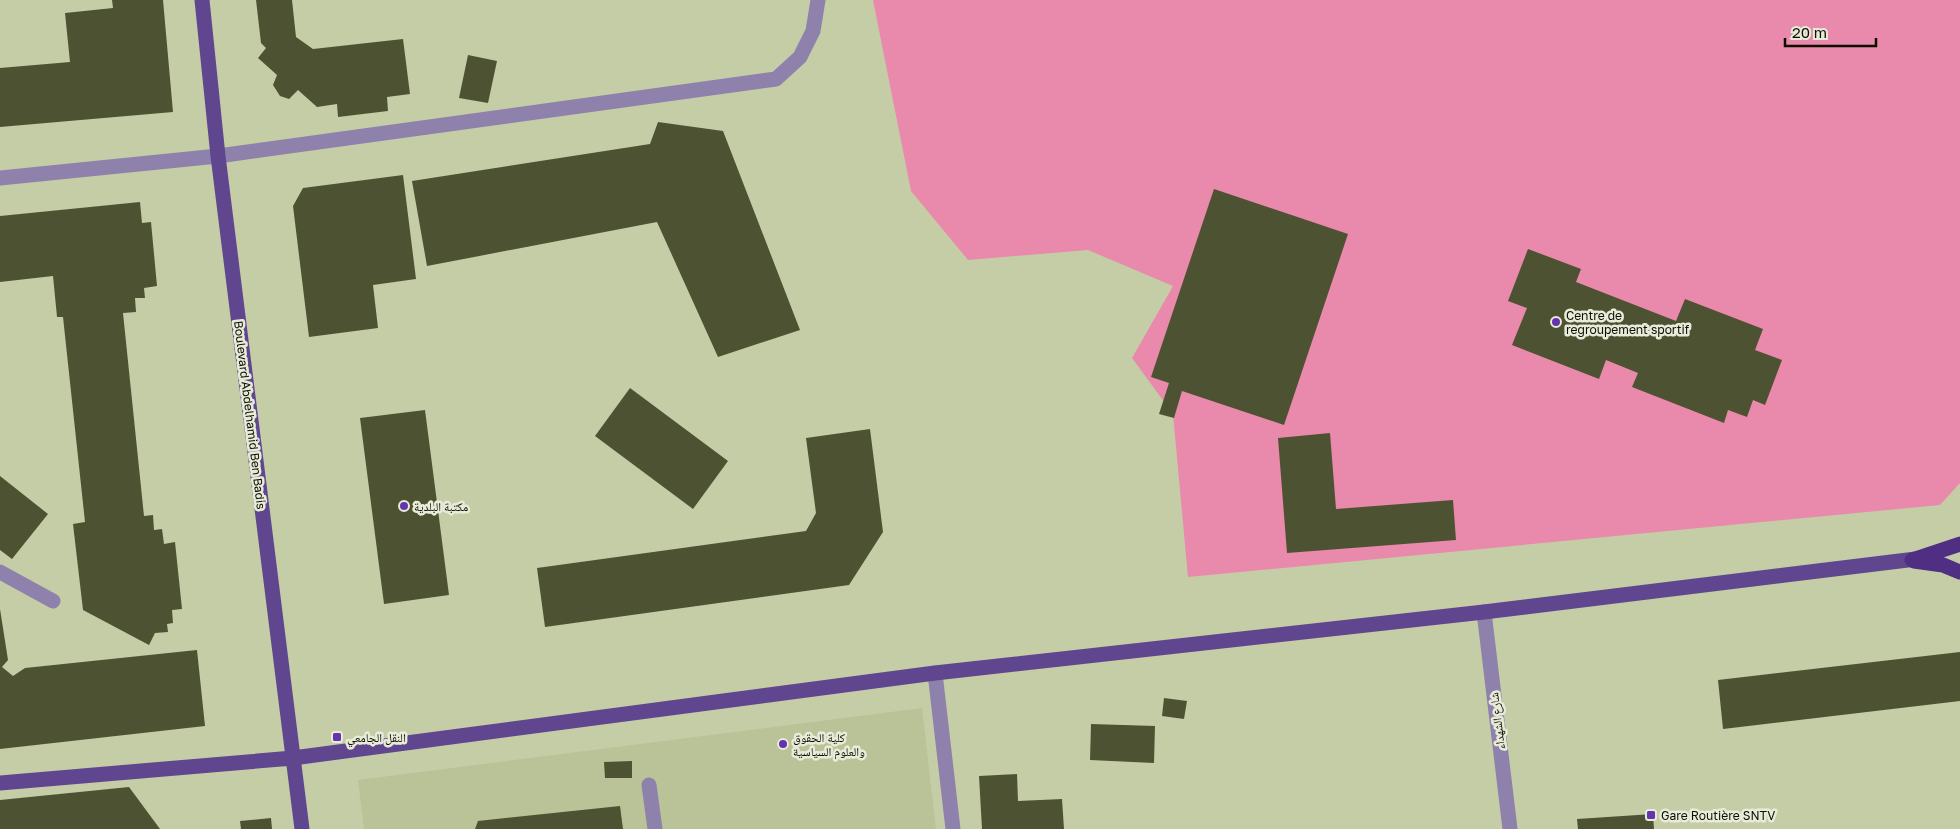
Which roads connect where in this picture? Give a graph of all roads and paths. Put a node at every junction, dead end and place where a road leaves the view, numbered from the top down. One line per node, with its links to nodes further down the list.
1 (202, 0): 3 (main road, Boulevard Abdelhamid Ben Badis)
2 (818, 0): 3 (street)
3 (218, 156): 4 (street); 13 (main road, Boulevard Abdelhamid Ben Badis)
4 (0, 178)
5 (1960, 544): 7 (highway)
6 (1960, 552): 7 (main road)
7 (1912, 560): 9 (highway); 11 (main road)
8 (0, 572): 10 (street)
9 (1960, 572)
10 (53, 601)
11 (1484, 612): 12 (main road); 19 (street, شارع الشهداء)
12 (935, 673): 13 (main road); 18 (street)
13 (293, 758): 14 (main road); 16 (main road, Boulevard Abdelhamid Ben Badis)
14 (0, 783)
15 (649, 785): 17 (street)
16 (302, 829)
17 (656, 829)
18 (953, 829)
19 (1510, 829)

